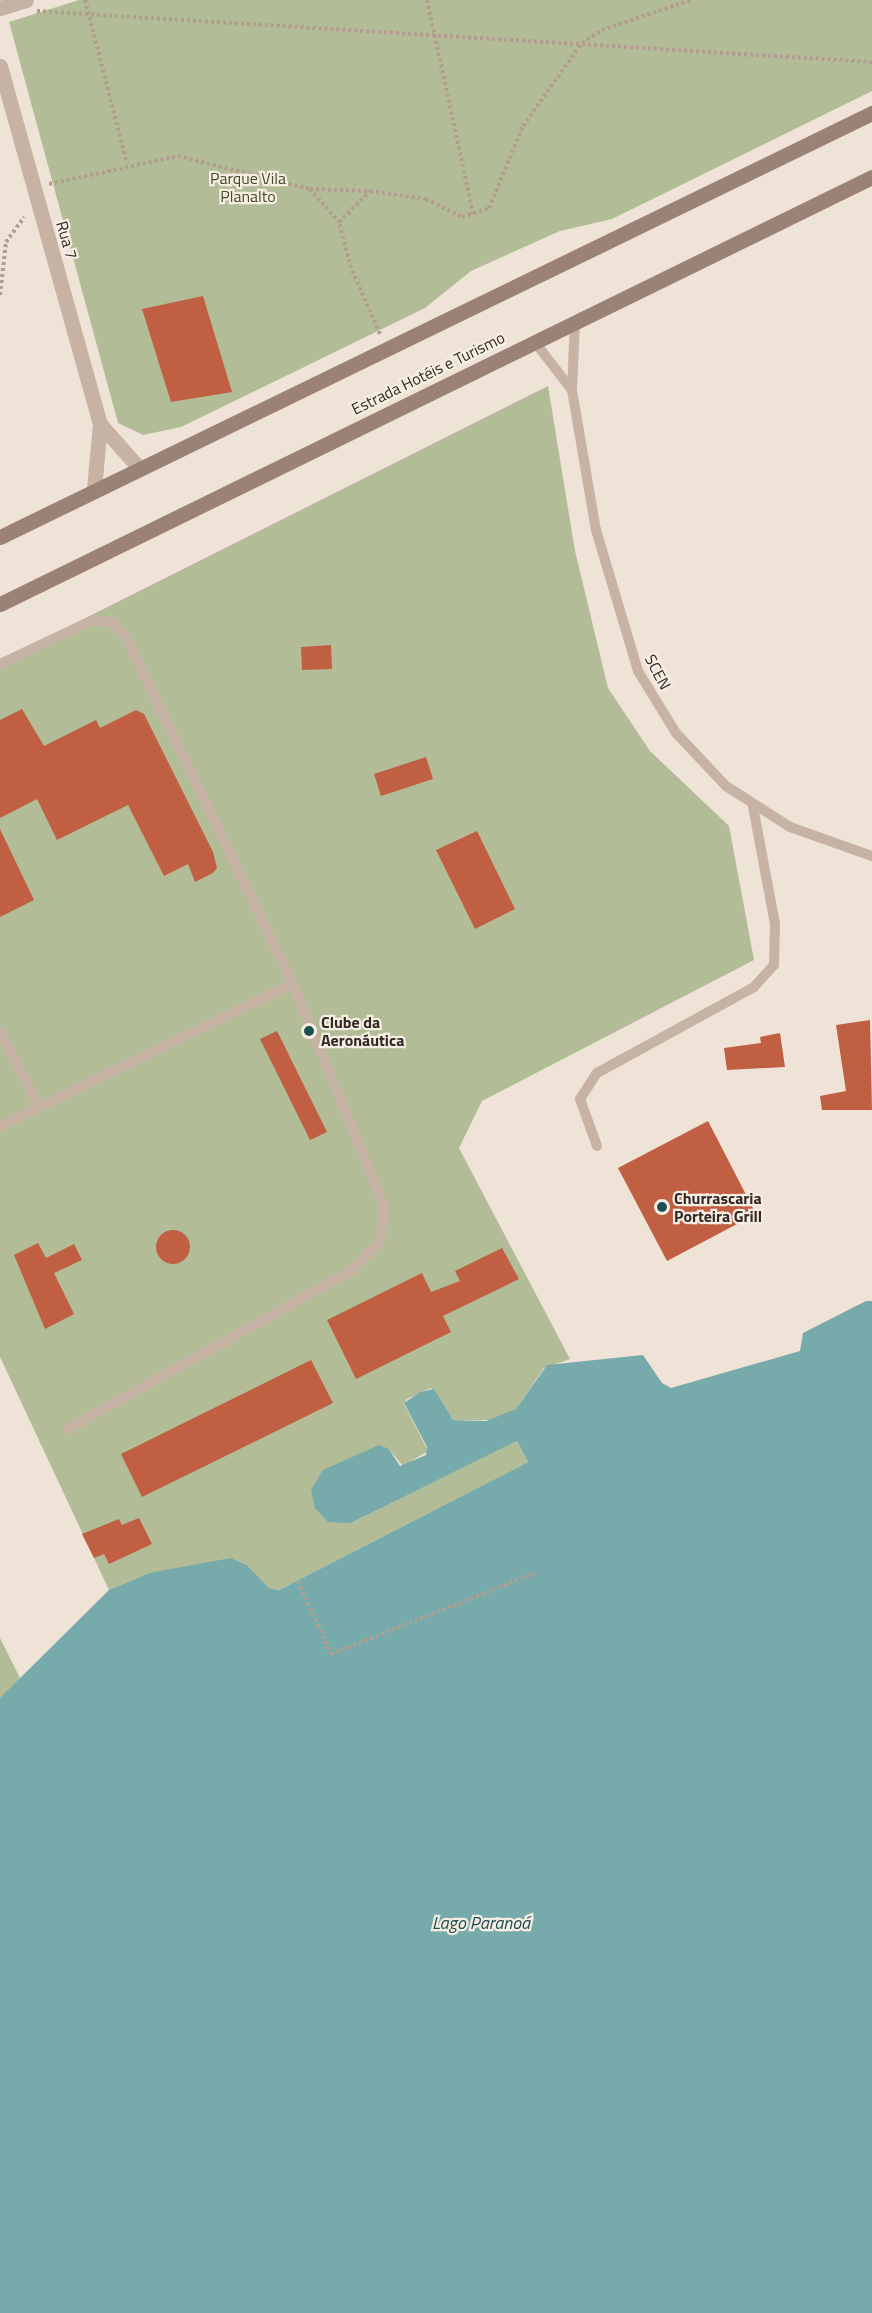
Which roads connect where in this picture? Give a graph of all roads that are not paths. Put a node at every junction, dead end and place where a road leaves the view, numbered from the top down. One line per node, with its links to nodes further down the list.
1 (26, 0): 2 (street)
2 (4, 7)
3 (0, 66): 9 (street, Rua 7)
4 (872, 113): 10 (main road)
5 (872, 177): 6 (main road, Estrada Hotéis e Turismo)
6 (575, 323): 7 (main road, Estrada Hotéis e Turismo); 8 (lane, SCEN)
7 (534, 341): 8 (lane, SCEN); 13 (main road, Estrada Hotéis e Turismo)
8 (572, 390): 15 (lane, SCEN)
9 (100, 424): 10 (street, Rua 7); 11 (street, Rua 7)
10 (139, 468): 11 (main road)
11 (94, 489): 12 (main road)
12 (0, 537)
13 (0, 604)
14 (0, 664): 17 (lane)
15 (753, 806): 16 (lane, SCEN); 22 (lane)
16 (872, 856)
17 (293, 984): 20 (lane); 23 (lane)
18 (0, 1031): 19 (lane)
19 (5, 1054): 20 (lane)
20 (39, 1107): 21 (lane)
21 (0, 1126)
22 (597, 1146)
23 (67, 1429)

